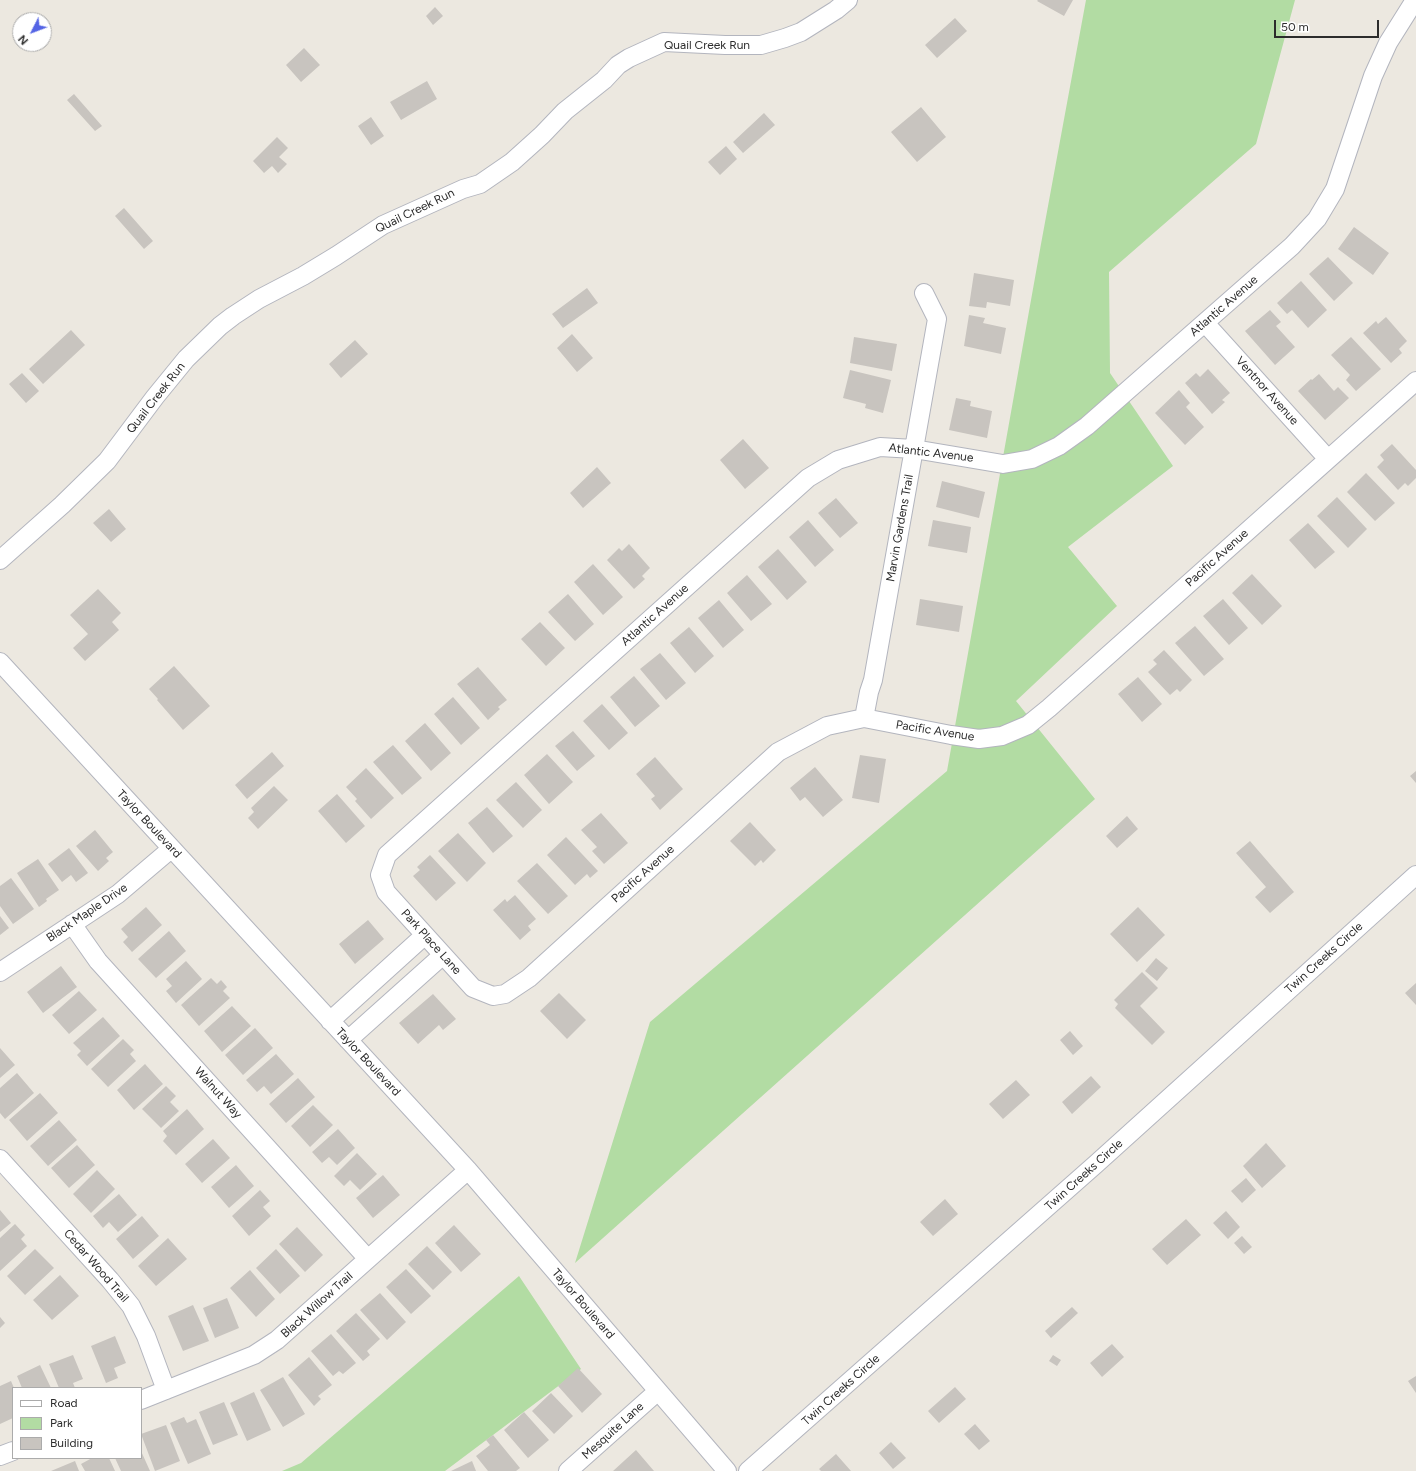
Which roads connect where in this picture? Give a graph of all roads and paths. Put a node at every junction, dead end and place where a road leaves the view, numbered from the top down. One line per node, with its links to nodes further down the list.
1 (848, 0): 8 (street, Quail Creek Run)
2 (1415, 0): 4 (street, Atlantic Avenue)
3 (924, 293): 6 (street, Marvin Gardens Trail)
4 (1205, 323): 6 (street, Atlantic Avenue); 7 (street, Ventnor Avenue)
5 (1416, 381): 7 (street, Pacific Avenue)
6 (914, 448): 10 (street, Marvin Gardens Trail); 12 (street, Atlantic Avenue)
7 (1328, 459): 10 (street, Pacific Avenue)
8 (0, 560)
9 (0, 662): 11 (street, Taylor Boulevard)
10 (864, 718): 18 (street, Pacific Avenue)
11 (171, 848): 14 (street, Black Maple Drive); 19 (street, Taylor Boulevard)
12 (380, 875): 15 (street, Park Place Lane)
13 (1416, 875): 31 (street, Twin Creeks Circle)
14 (72, 924): 17 (street, Black Maple Drive); 23 (street, Walnut Way)
15 (425, 935): 16 (street, Park Place Lane); 19 (street)
16 (443, 954): 18 (street, Park Place Lane); 20 (street)
17 (0, 972)
18 (493, 996)
19 (330, 1021): 20 (street, Taylor Boulevard)
20 (348, 1040): 22 (street, Taylor Boulevard)
21 (0, 1160): 24 (street, Cedar Wood Trail)
22 (468, 1170): 23 (street, Black Willow Trail); 25 (street, Taylor Boulevard)
23 (368, 1259): 24 (street, Black Willow Trail)
24 (166, 1390): 26 (street, Black Willow Trail)
25 (658, 1391): 29 (street, Mesquite Lane); 30 (street, Taylor Boulevard)
26 (142, 1400)
27 (12, 1451): 28 (street)
28 (0, 1456)
29 (568, 1471)
30 (727, 1471)
31 (748, 1471)

